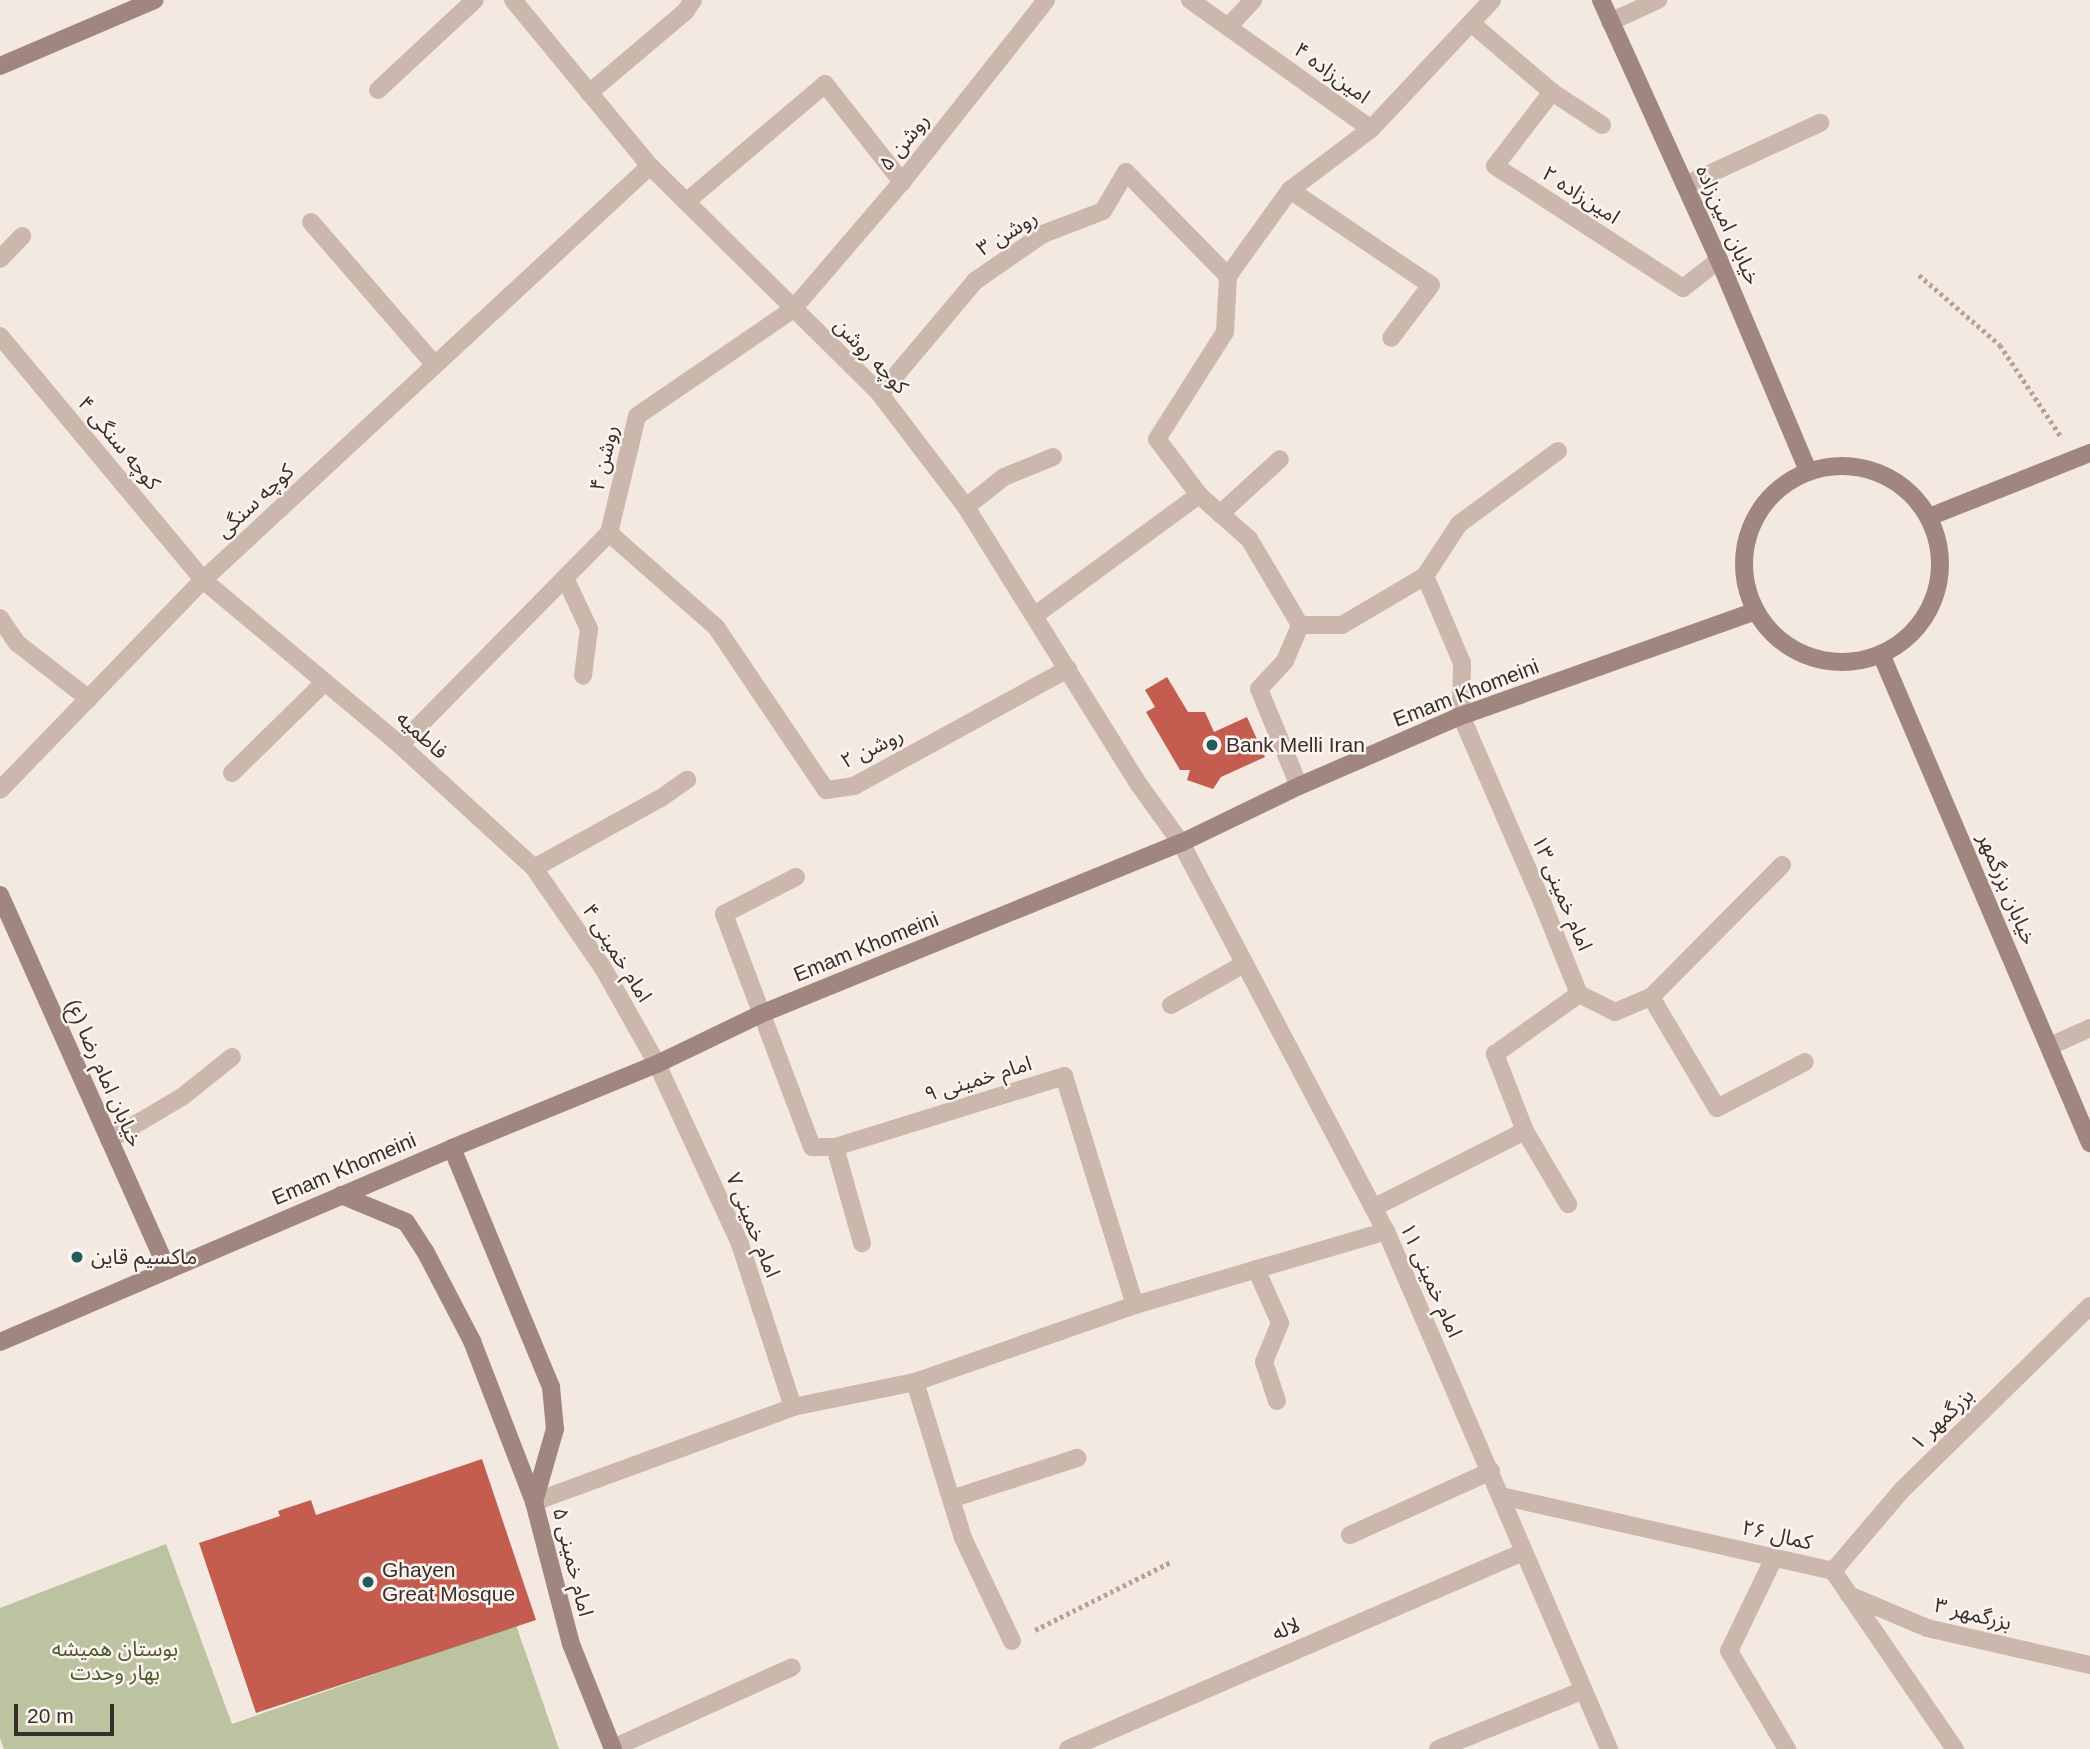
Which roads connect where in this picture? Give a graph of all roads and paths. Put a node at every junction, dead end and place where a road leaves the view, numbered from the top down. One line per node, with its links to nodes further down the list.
1 (155, 0): 14 (main road)
2 (475, 0): 15 (street)
3 (513, 0): 17 (street, کوچه روشن)
4 (693, 0): 17 (street)
5 (1046, 0): 22 (street, روشن ۵)
6 (1190, 0): 13 (street, امین‌زاده ۴)
7 (1253, 0): 13 (street)
8 (1492, 0): 12 (street, امین‌زاده ۴)
9 (1601, 0): 11 (main road, خیابان امین‌زاده)
10 (1658, 0): 11 (street)
11 (1610, 22): 23 (main road, خیابان امین‌زاده)
12 (1471, 23): 16 (street); 20 (street, امین‌زاده ۴)
13 (1228, 27): 20 (street, امین‌زاده ۴)
14 (1, 63)
15 (378, 90)
16 (1552, 92): 19 (street); 29 (street, امین‌زاده ۲)
17 (589, 93): 21 (street, کوچه روشن)
18 (1820, 122): 23 (street)
19 (1602, 125)
20 (1371, 129): 24 (street)
21 (650, 166): 25 (street, کوچه روشن); 35 (street, کوچه سنگی)
22 (902, 182): 25 (street); 32 (street, روشن ۵)
23 (1685, 185): 29 (main road, خیابان امین‌زاده)
24 (1290, 190): 31 (street); 34 (street)
25 (686, 202): 32 (street, کوچه روشن)
26 (311, 222): 35 (street)
27 (22, 236): 28 (street)
28 (0, 259)
29 (1719, 260): 41 (main road, خیابان امین‌زاده)
30 (1919, 275): 38 (path)
31 (1227, 276): 36 (street, روشن ۳); 42 (street)
32 (793, 309): 36 (street, کوچه روشن); 46 (street, روشن ۴)
33 (0, 336): 49 (street, کوچه سنگی ۴)
34 (1391, 338)
35 (435, 365): 49 (street, کوچه سنگی)
36 (880, 394): 43 (street, کوچه روشن)
37 (1558, 451): 47 (street)
38 (2083, 456): 45 (main road)
39 (1053, 457): 43 (street)
40 (1280, 459): 44 (street)
41 (1808, 471): 45 (main road); 50 (main road)
42 (1199, 495): 44 (street); 51 (street)
43 (966, 507): 51 (street, کوچه روشن)
44 (1220, 514): 53 (street)
45 (1929, 517): 55 (main road)
46 (609, 533): 48 (street); 56 (street, روشن ۲)
47 (1425, 576): 53 (street); 60 (street)
48 (565, 578): 57 (street); 61 (street)
49 (204, 580): 54 (street, کوچه سنگی ۴); 59 (street, کوچه سنگی)
50 (1756, 611): 55 (main road); 60 (main road, Emam Khomeini)
51 (1034, 616): 56 (street, کوچه روشن)
52 (0, 618): 59 (street)
53 (1300, 625): 64 (street)
54 (276, 641): 58 (street, فاطمیه)
55 (1881, 654): 77 (main road, خیابان بزرگمهر)
56 (1068, 670): 66 (street, کوچه روشن)
57 (583, 676)
58 (324, 682): 61 (street, فاطمیه); 62 (street)
59 (89, 699): 65 (street, کوچه سنگی)
60 (1461, 716): 64 (main road, Emam Khomeini); 72 (street, امام خمینی ۱۳)
61 (400, 745): 68 (street, فاطمیه)
62 (232, 773)
63 (687, 780): 68 (street)
64 (1298, 786): 66 (main road, Emam Khomeini)
65 (0, 790)
66 (1181, 843): 71 (street, امام خمینی ۱۱); 75 (main road, Emam Khomeini)
67 (1782, 865): 73 (street)
68 (534, 868): 80 (street, امام خمینی ۴)
69 (796, 877): 75 (street)
70 (0, 895): 82 (main road, خیابان امام رضا (ع))
71 (1244, 964): 74 (street); 88 (street, امام خمینی ۱۱)
72 (1579, 994): 73 (street); 81 (street)
73 (1651, 997): 79 (street)
74 (1171, 1005)
75 (761, 1014): 80 (main road, Emam Khomeini); 84 (street)
76 (2090, 1028): 77 (street)
77 (2050, 1046): 83 (main road, خیابان بزرگمهر)
78 (232, 1057): 82 (street)
79 (1805, 1062)
80 (657, 1065): 85 (main road, Emam Khomeini); 98 (street, امام خمینی ۷)
81 (1525, 1131): 87 (street); 88 (street)
82 (109, 1140): 92 (main road, خیابان امام رضا (ع))
83 (2090, 1143)
84 (835, 1147): 90 (street); 93 (street, امام خمینی ۹)
85 (452, 1148): 86 (main road, Emam Khomeini); 103 (main road, امام خمینی ۵)
86 (341, 1195): 92 (main road, Emam Khomeini); 103 (main road)
87 (1568, 1204)
88 (1373, 1208): 89 (street, امام خمینی ۱۱)
89 (1386, 1231): 91 (street); 100 (street, امام خمینی ۱۱)
90 (862, 1243)
91 (1256, 1269): 93 (street); 97 (street)
92 (168, 1270): 95 (main road, Emam Khomeini)
93 (1135, 1305): 96 (street)
94 (2090, 1306): 108 (street, بزرگمهر ۱)
95 (0, 1342)
96 (915, 1382): 98 (street); 102 (street)
97 (1277, 1401)
98 (793, 1407): 103 (street)
99 (1077, 1458): 102 (street)
100 (1491, 1471): 101 (street, امام خمینی ۱۱); 104 (street)
101 (1501, 1496): 105 (street, امام خمینی ۱۱); 106 (street, کمال ۲۶)
102 (951, 1499): 110 (street)
103 (534, 1502): 114 (main road, امام خمینی ۵)
104 (1350, 1535)
105 (1523, 1552): 113 (street, امام خمینی ۱۱); 115 (street, لاله)
106 (1774, 1558): 108 (street, کمال ۲۶); 118 (street)
107 (1173, 1561): 110 (path)
108 (1833, 1571): 109 (street, کمال ۲۶)
109 (1849, 1595): 111 (street, بزرگمهر ۳); 119 (street, کمال ۲۶)
110 (1012, 1641)
111 (2090, 1665)
112 (792, 1667): 114 (street)
113 (1584, 1690): 116 (street); 117 (street, امام خمینی ۱۱)
114 (613, 1749)
115 (1069, 1749)
116 (1438, 1749)
117 (1609, 1749)
118 (1787, 1749)
119 (1955, 1749)

